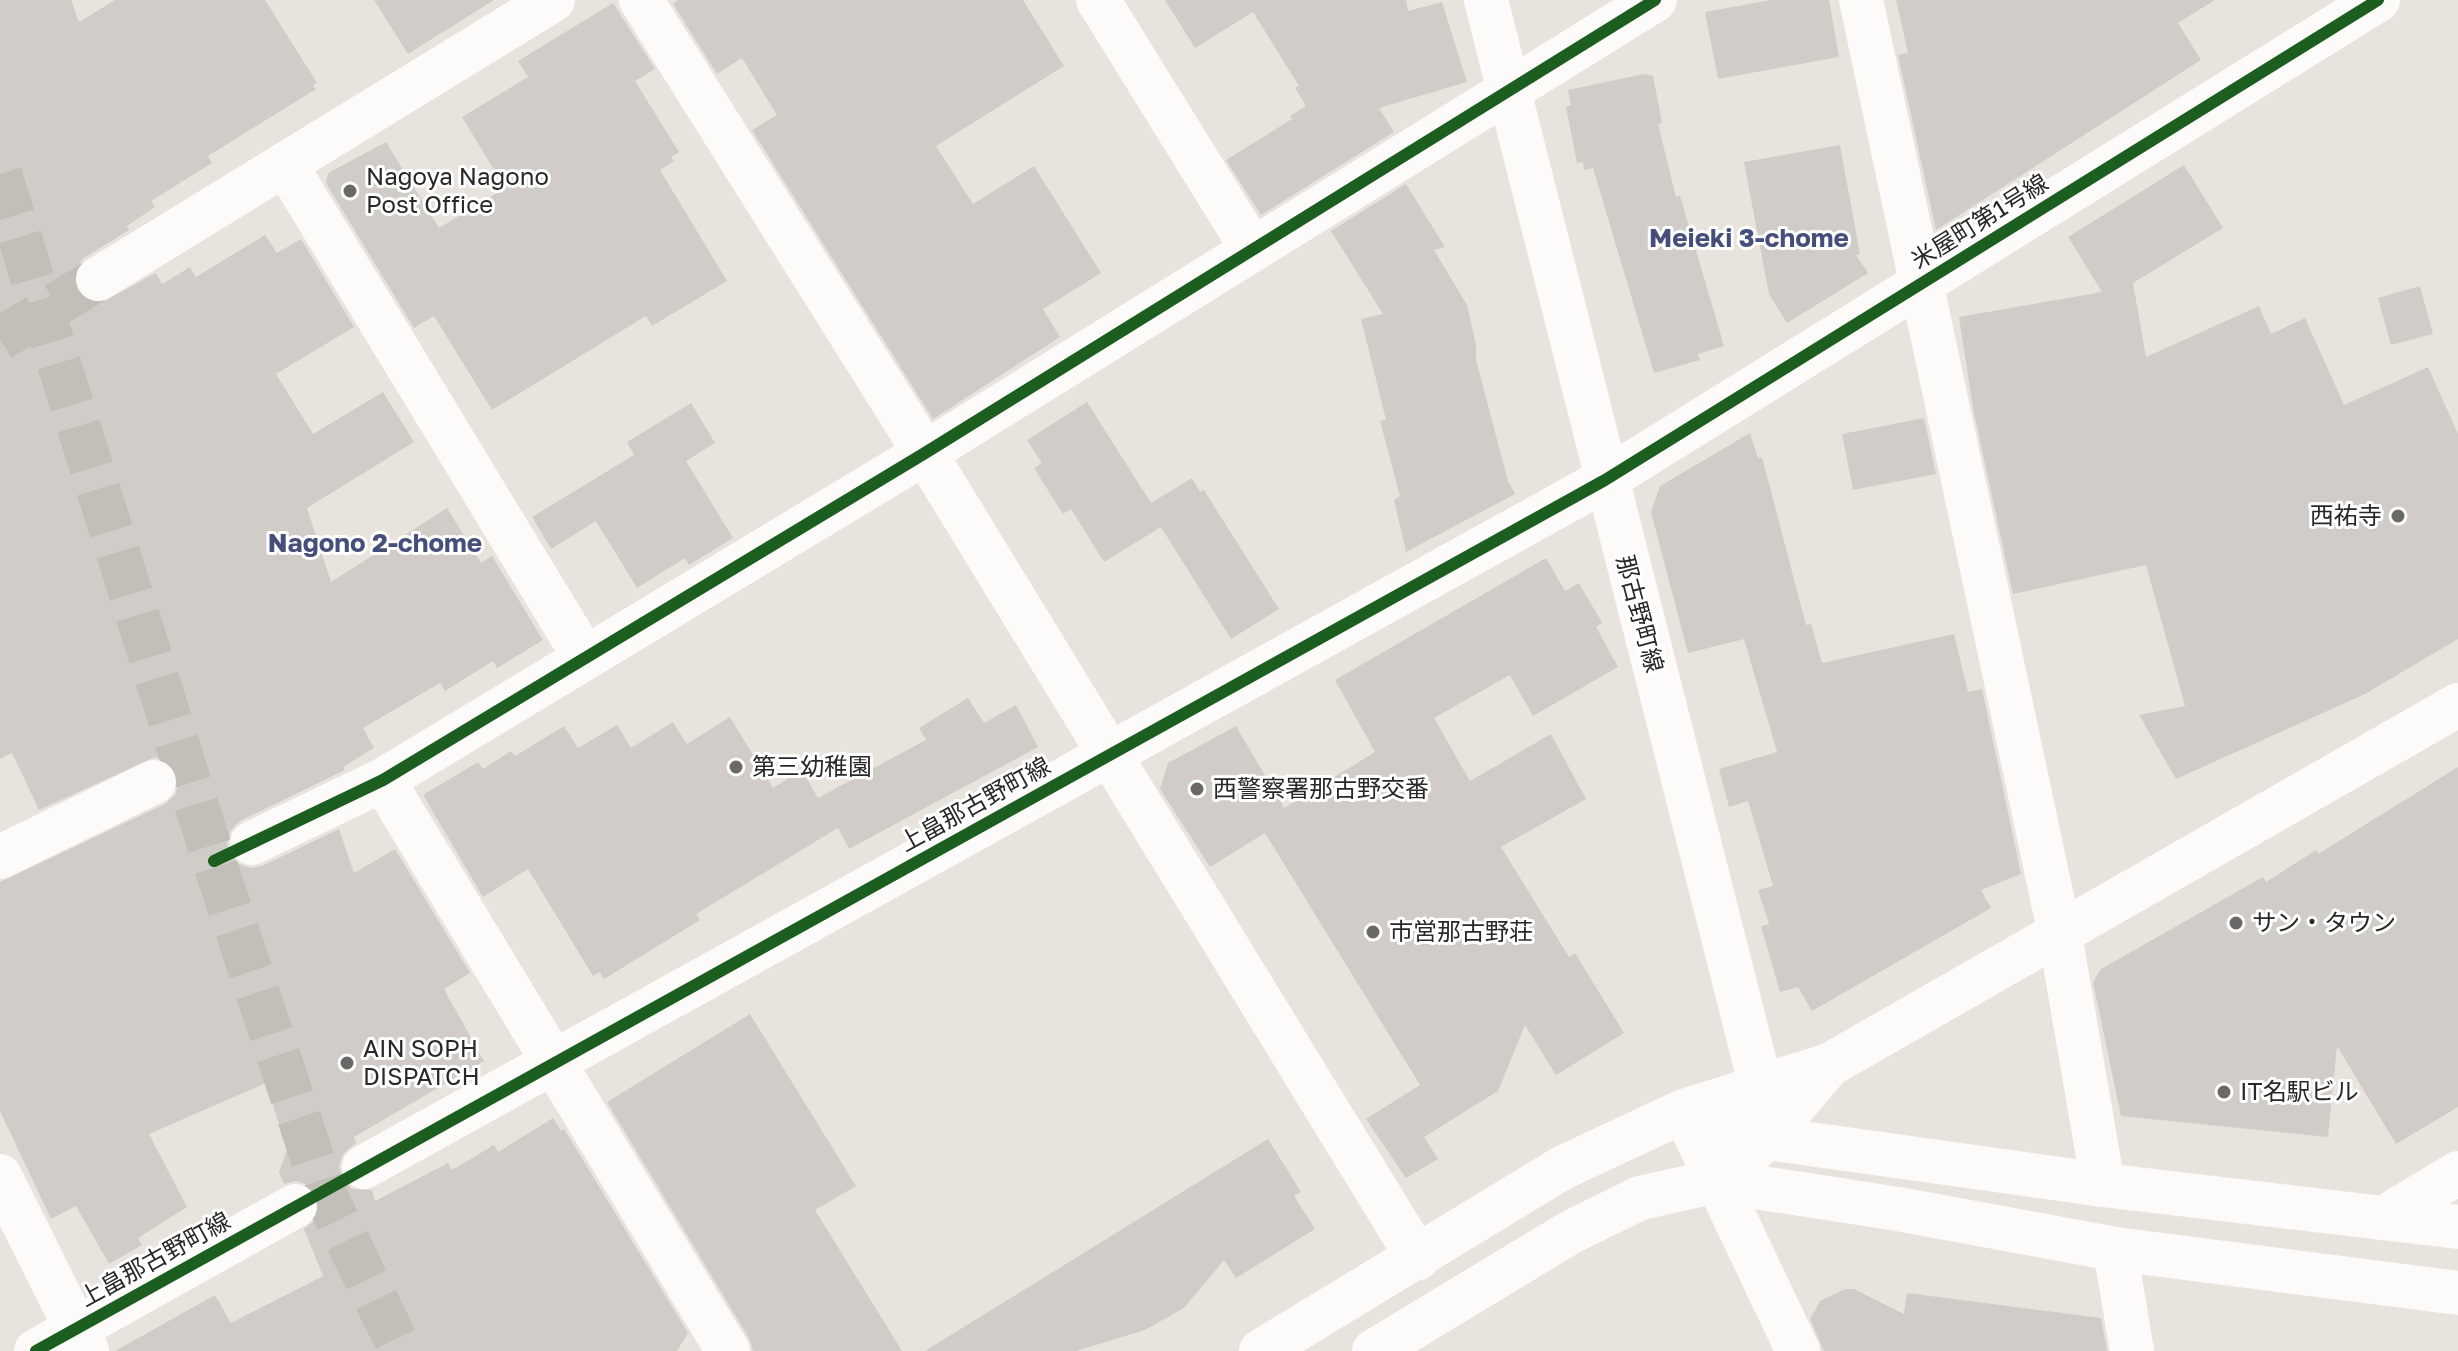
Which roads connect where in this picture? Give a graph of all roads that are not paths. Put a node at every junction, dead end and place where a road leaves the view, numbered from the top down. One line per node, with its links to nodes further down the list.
1 (553, 0): 9 (street)
2 (641, 0): 13 (street)
3 (1098, 0): 10 (street)
4 (1486, 0): 8 (street, 那古野町線)
5 (1655, 0): 8 (street)
6 (1861, 0): 12 (street)
7 (2378, 0): 12 (street, 米屋町第1号線)
8 (1510, 89): 10 (street); 14 (street, 那古野町線)
9 (285, 164): 11 (street); 15 (street)
10 (1251, 247): 13 (street)
11 (98, 279)
12 (1920, 286): 14 (street, 米屋町第1号線); 22 (street)
13 (925, 453): 15 (street); 17 (street)
14 (1605, 480): 17 (street, 上畠那古野町線); 25 (street, 那古野町線)
15 (585, 658): 18 (street)
16 (2458, 705): 22 (street)
17 (1110, 756): 23 (street, 上畠那古野町線); 37 (street)
18 (383, 780): 20 (street); 23 (street)
19 (154, 782): 21 (street)
20 (252, 843)
21 (0, 857)
22 (2060, 935): 24 (street); 32 (street)
23 (554, 1063): 28 (street, 上畠那古野町線); 41 (street)
24 (1829, 1065): 25 (street); 27 (street)
25 (1761, 1087): 26 (street); 27 (street, 那古野町線)
26 (1684, 1111): 27 (street); 31 (street); 37 (street)
27 (1767, 1138): 31 (street); 32 (street)
28 (364, 1167)
29 (2458, 1173): 34 (street)
30 (0, 1176): 39 (street)
31 (1717, 1181): 36 (street); 43 (street); 44 (street)
32 (2103, 1185): 34 (street)
33 (295, 1206): 39 (street, 上畠那古野町線)
34 (2385, 1217): 35 (street)
35 (2458, 1227)
36 (2115, 1249): 38 (street); 45 (street)
37 (1418, 1258): 42 (street)
38 (2458, 1293)
39 (81, 1340): 40 (street, 上畠那古野町線)
40 (36, 1351)
41 (728, 1351)
42 (1261, 1351)
43 (1374, 1351)
44 (1798, 1351)
45 (2132, 1351)

